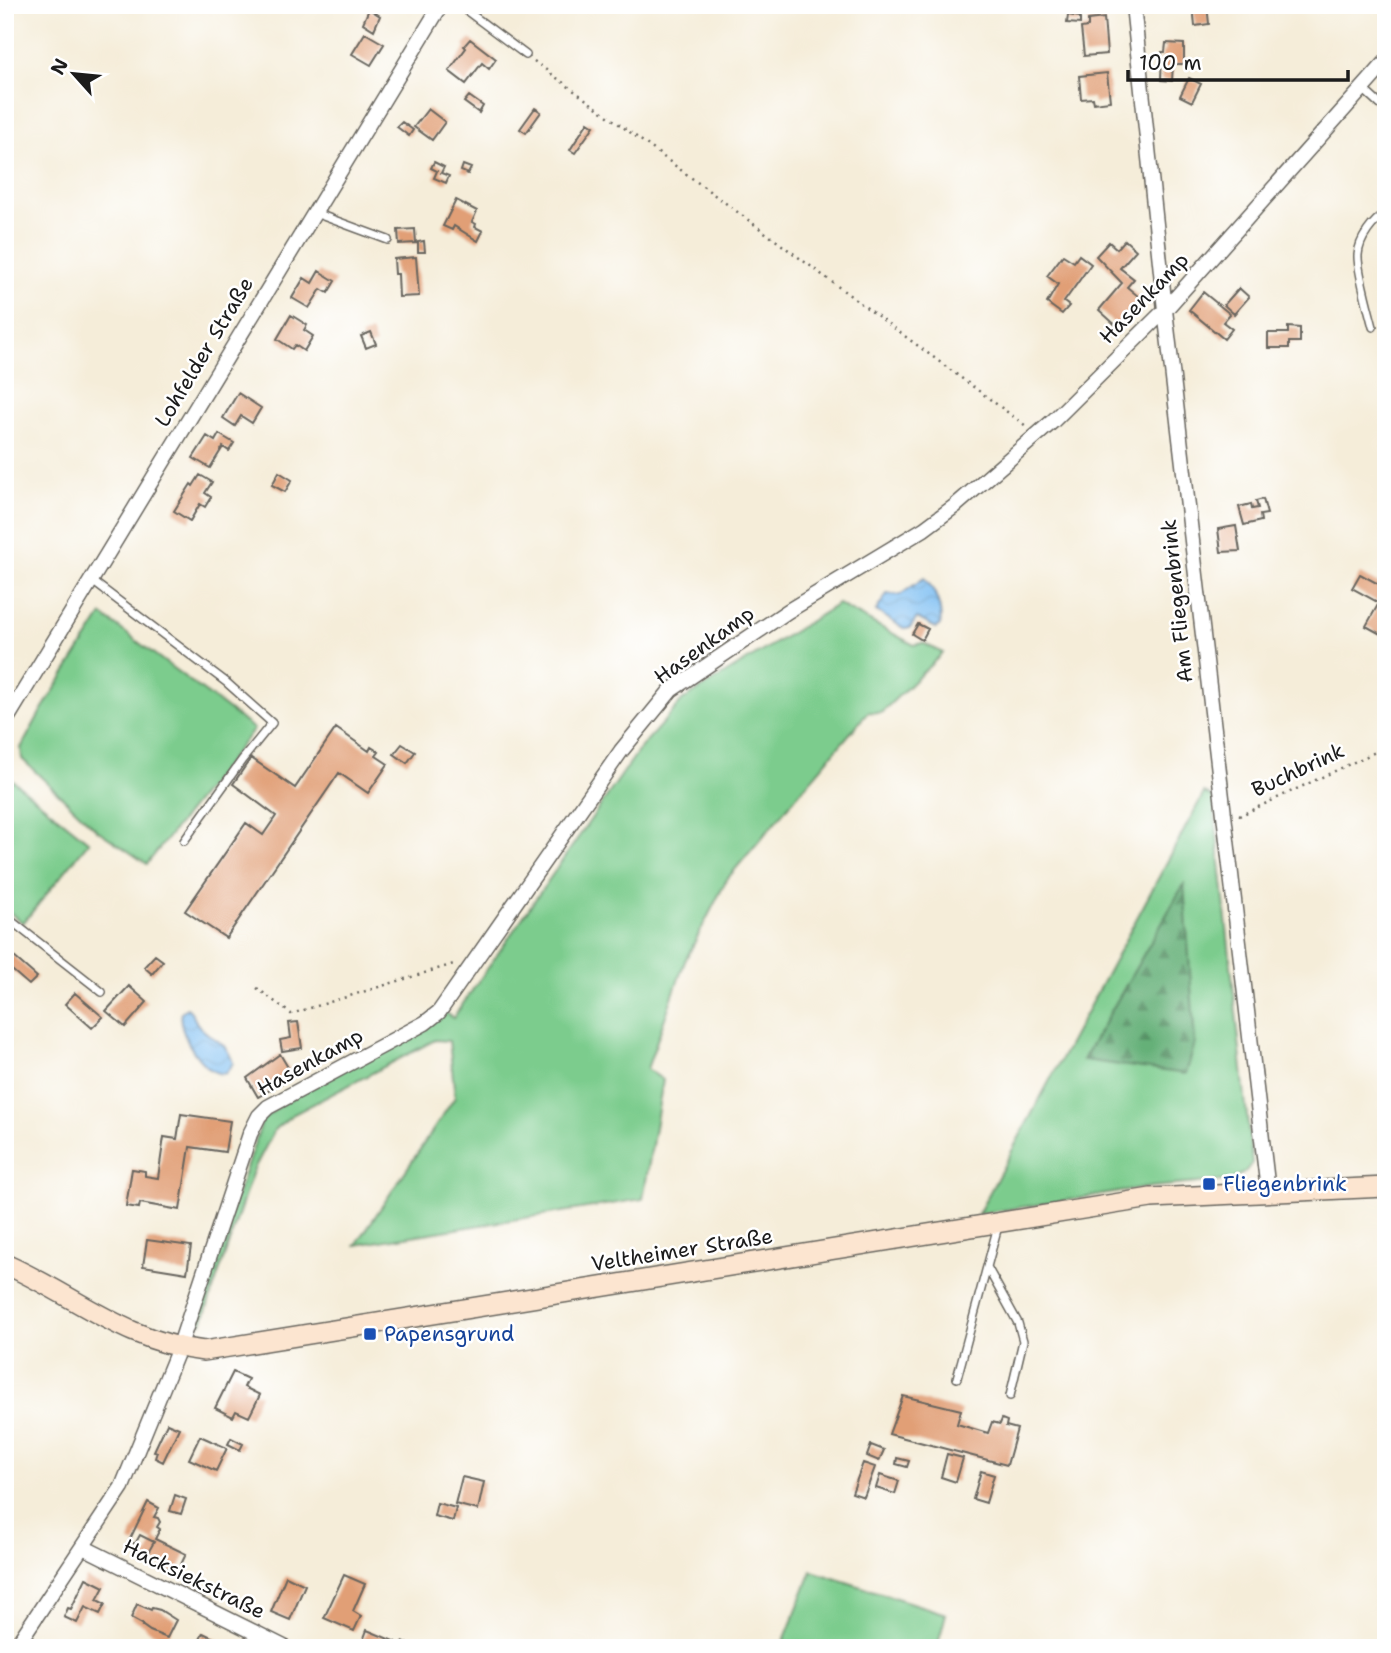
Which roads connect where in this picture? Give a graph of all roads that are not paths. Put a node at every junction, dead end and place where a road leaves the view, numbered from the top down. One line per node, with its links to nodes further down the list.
1 (441, 5): 8 (street, Lohfelder Straße)
2 (459, 5): 4 (lane)
3 (1133, 5): 11 (street, Am Fliegenbrink)
4 (526, 55)
5 (1386, 62): 6 (street, Hasenkamp)
6 (1362, 88): 7 (lane); 11 (street, Hasenkamp)
7 (1386, 110)
8 (314, 212): 10 (lane); 13 (street, Lohfelder Straße)
9 (1386, 213): 12 (lane)
10 (388, 240)
11 (1165, 310): 19 (street, Am Fliegenbrink); 23 (street, Hasenkamp)
12 (1373, 327)
13 (90, 579): 14 (street, Lohfelder Straße); 15 (lane)
14 (5, 722)
15 (184, 841)
16 (5, 916): 17 (lane)
17 (102, 992)
18 (1386, 1187): 19 (main road, Veltheimer Straße)
19 (1268, 1191): 20 (main road, Veltheimer Straße)
20 (999, 1222): 22 (lane); 23 (main road, Veltheimer Straße)
21 (5, 1264): 23 (main road, Veltheimer Straße)
22 (987, 1266): 24 (lane); 25 (lane)
23 (178, 1348): 26 (street)
24 (957, 1378)
25 (1010, 1396)
26 (83, 1548): 27 (street); 28 (street, Hacksiekstraße)
27 (15, 1648)
28 (286, 1648)

